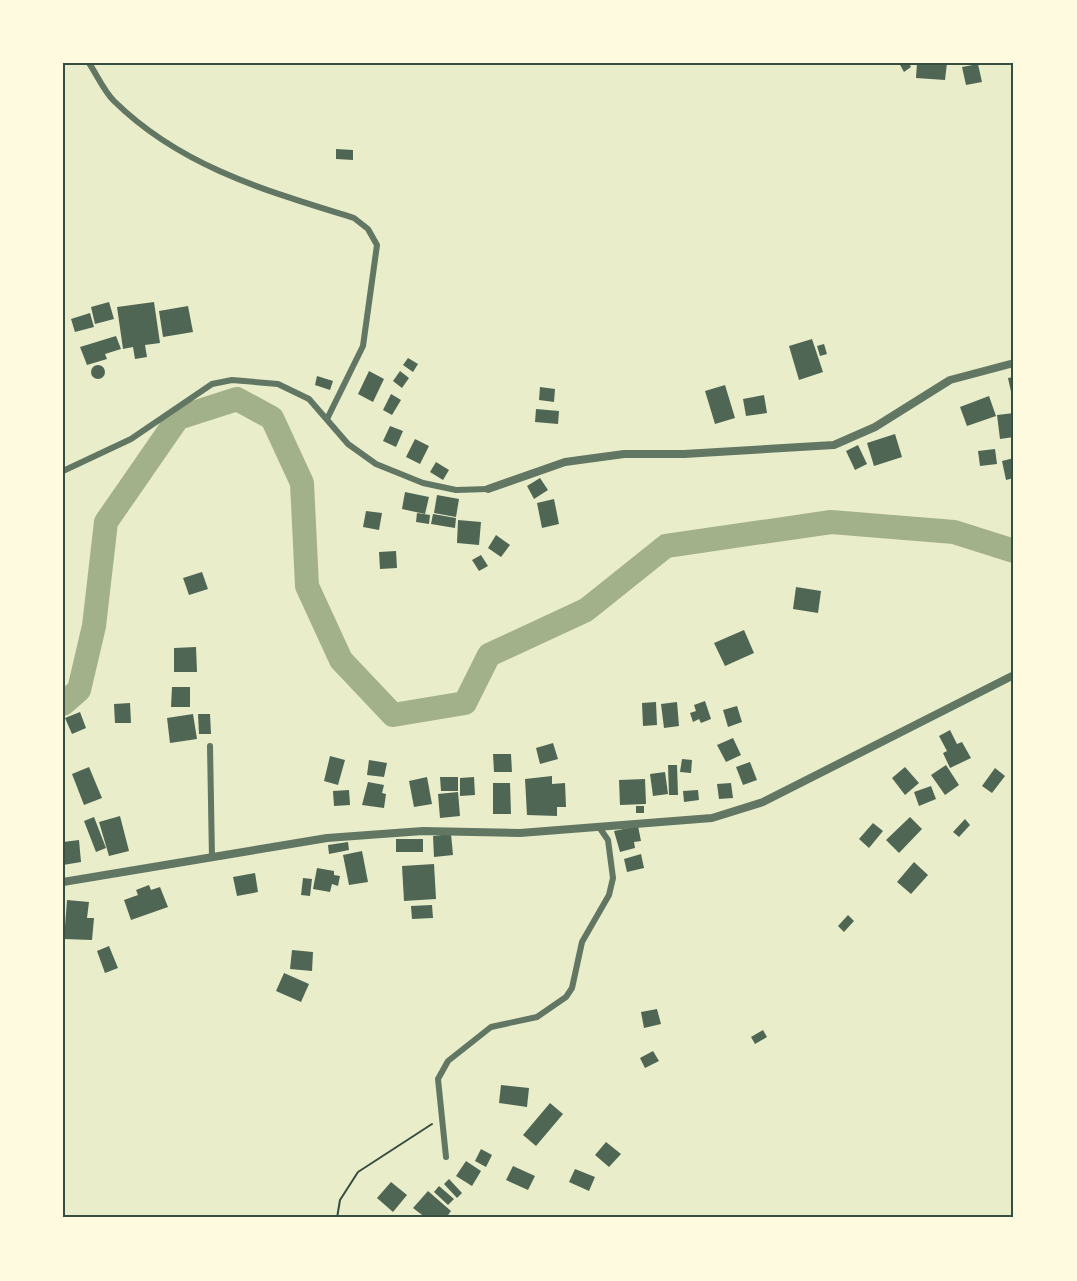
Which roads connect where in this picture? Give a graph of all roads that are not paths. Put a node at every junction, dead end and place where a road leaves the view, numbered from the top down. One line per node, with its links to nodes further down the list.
1 (89, 63): 3 (street)
2 (1014, 363): 5 (street)
3 (327, 419): 4 (street); 5 (street)
4 (63, 471)
5 (488, 489)
6 (1014, 675): 8 (street)
7 (210, 746): 9 (street)
8 (599, 827): 9 (street); 11 (street)
9 (212, 858): 10 (street)
10 (63, 882)
11 (446, 1158)

